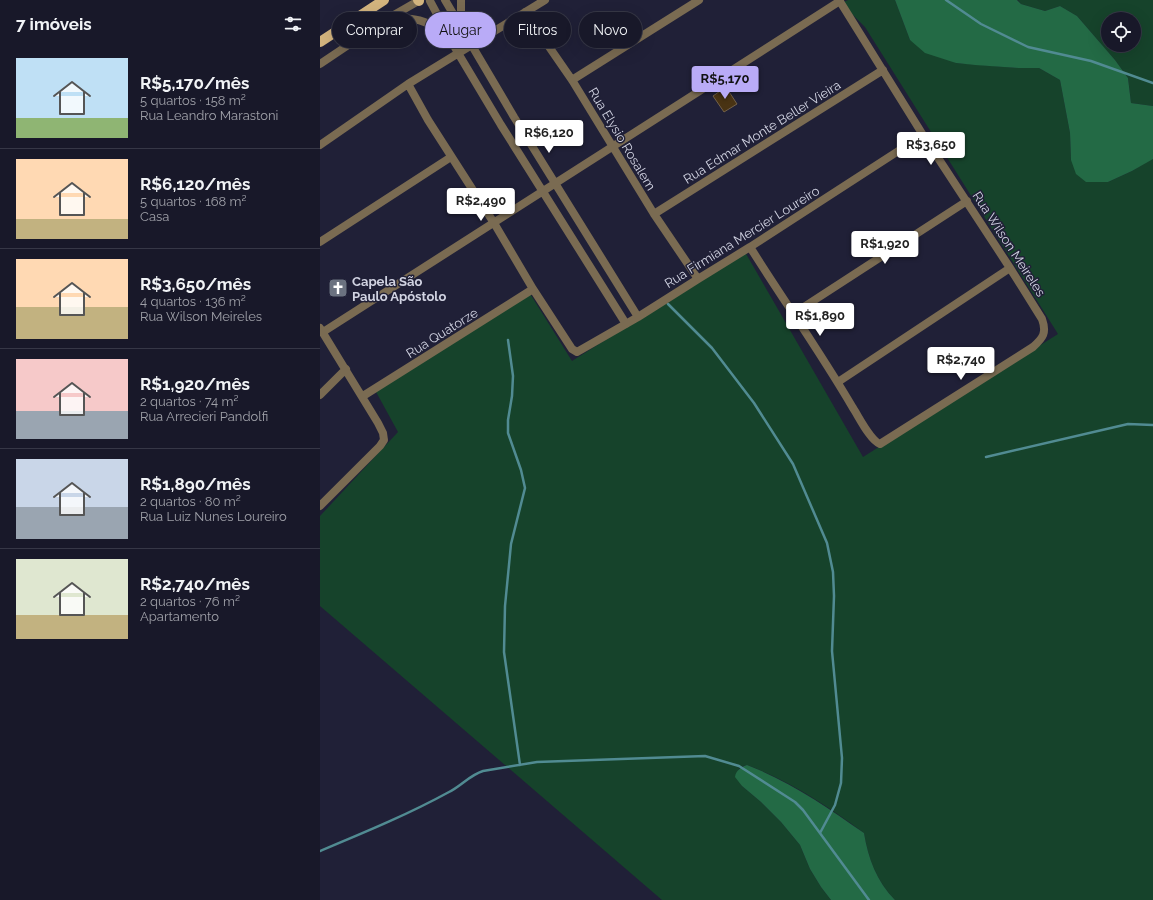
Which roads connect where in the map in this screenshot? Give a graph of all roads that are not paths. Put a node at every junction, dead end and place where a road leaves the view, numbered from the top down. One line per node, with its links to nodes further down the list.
1 (419, 0): 10 (street)
2 (440, 0): 8 (street)
3 (445, 0): 12 (street)
4 (461, 0): 13 (street)
5 (545, 0): 14 (street)
6 (699, 0): 24 (street)
7 (380, 1): 15 (main road)
8 (428, 1): 11 (street)
9 (840, 1): 23 (street, Rua Wilson Meireles); 30 (street)
10 (400, 12)
11 (435, 12)
12 (452, 12)
13 (461, 12)
14 (525, 12)
15 (320, 42)
16 (344, 48): 22 (street)
17 (455, 48): 21 (street)
18 (467, 48): 21 (street)
19 (472, 48): 26 (street)
20 (550, 48): 24 (street, Rua Elysio Rosalem)
21 (458, 53): 25 (street); 27 (street)
22 (320, 64)
23 (883, 70): 28 (street, Rua Wilson Meireles); 35 (street, Rua Edmar Monte Beller Vieira)
24 (572, 80): 30 (street, Rua Elysio Rosalem)
25 (408, 84): 29 (street); 31 (street)
26 (514, 117): 27 (street); 32 (street)
27 (501, 124): 33 (street)
28 (923, 135): 34 (street, Rua Wilson Meireles); 38 (street, Rua Firmiana Mercier Loureiro)
29 (320, 145)
30 (613, 146): 32 (street); 35 (street, Rua Elysio Rosalem)
31 (451, 157): 36 (street); 37 (street)
32 (556, 183): 33 (street); 39 (street)
33 (543, 191): 36 (street); 40 (street)
34 (967, 201): 41 (street, Rua Wilson Meireles); 44 (street)
35 (654, 214): 42 (street, Rua Elysio Rosalem)
36 (494, 223): 43 (street); 47 (street)
37 (320, 242)
38 (750, 248): 42 (street, Rua Firmiana Mercier Loureiro); 44 (street)
39 (598, 250): 40 (street); 45 (street)
40 (585, 257): 46 (street)
41 (1010, 268): 49 (street); 49 (street, Rua Wilson Meireles)
42 (698, 279): 45 (street, Rua Firmiana Mercier Loureiro)
43 (534, 289): 46 (street, Rua Firmiana Mercier Loureiro); 51 (street, Rua Quatorze)
44 (793, 314): 49 (street)
45 (638, 317): 46 (street, Rua Firmiana Mercier Loureiro)
46 (626, 324)
47 (321, 330): 48 (street)
48 (346, 370): 50 (street); 51 (street)
49 (838, 382)
50 (320, 395)
51 (363, 396): 52 (street)
52 (320, 506)

